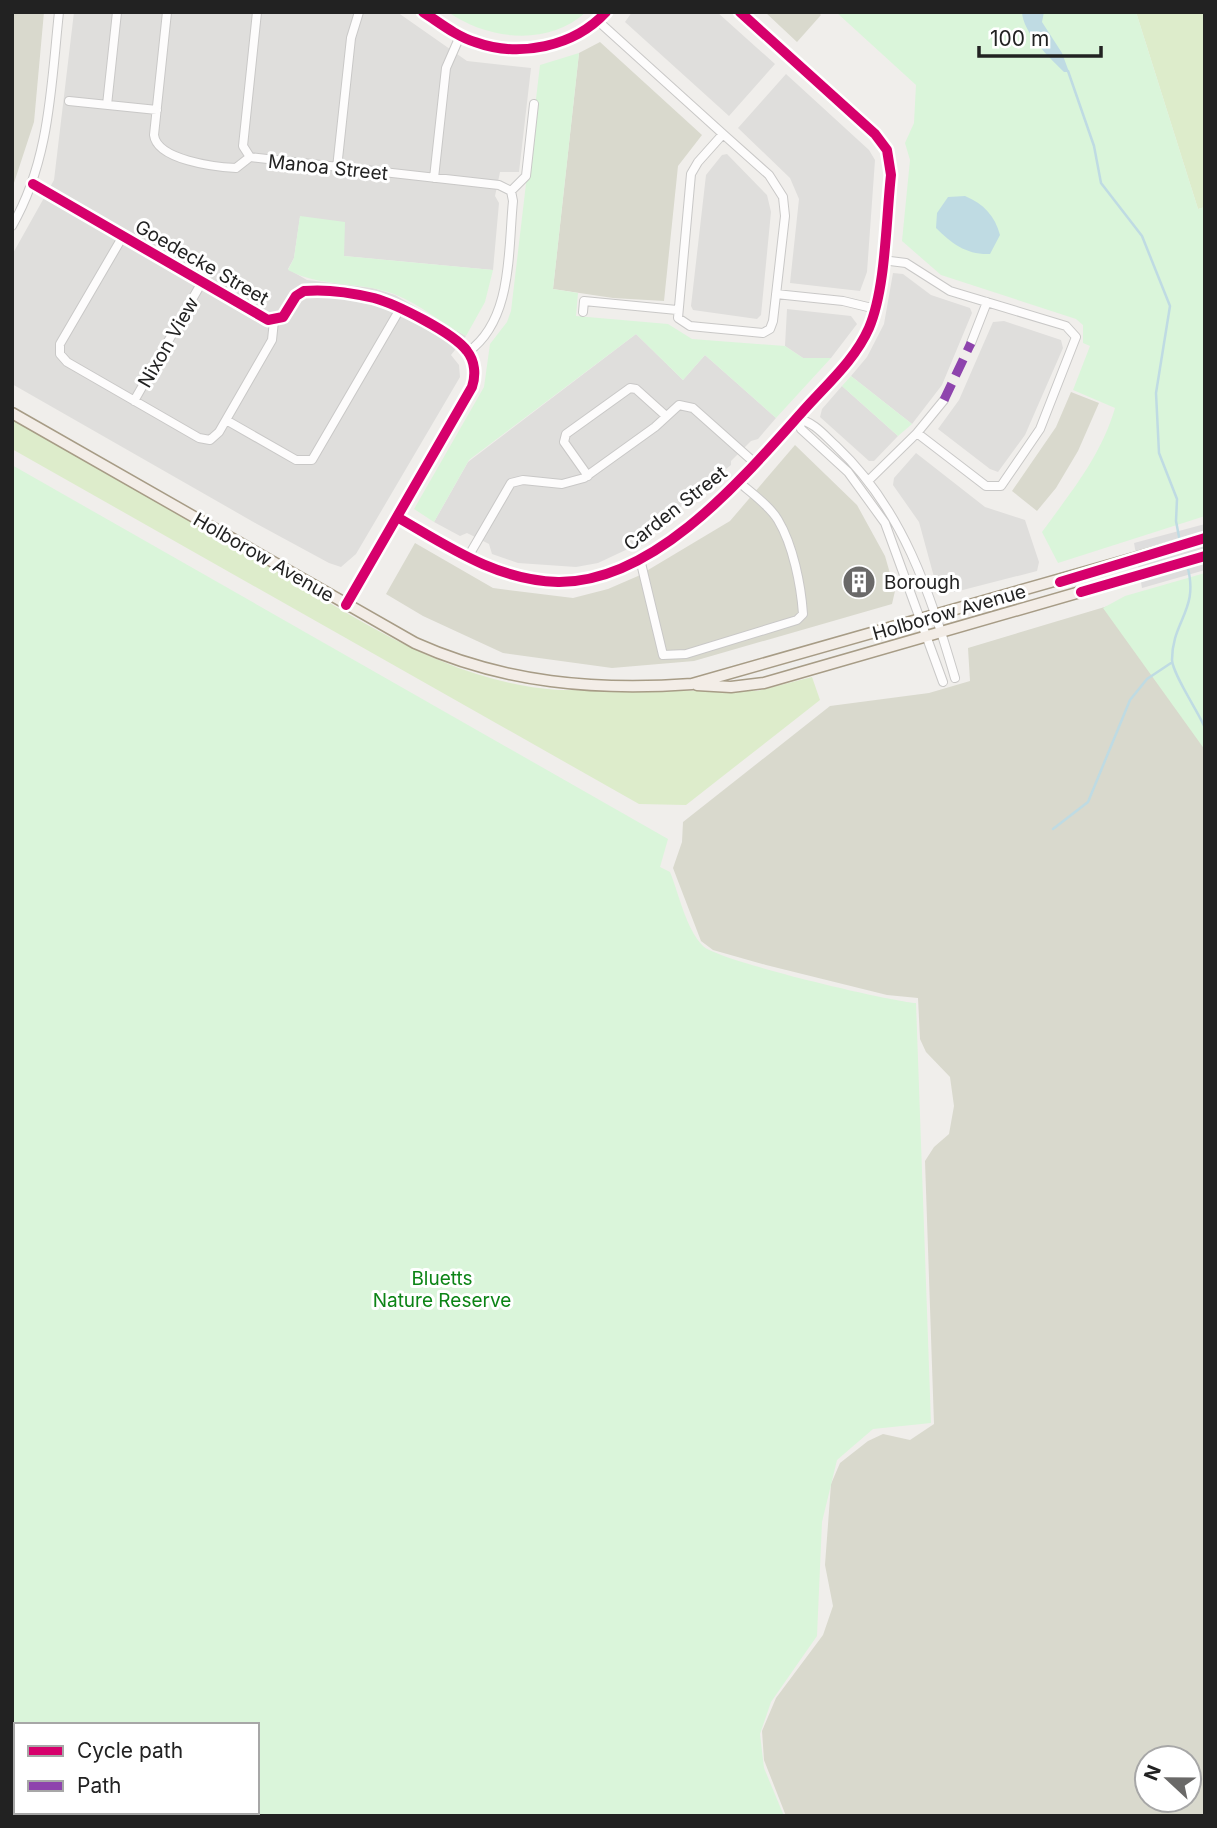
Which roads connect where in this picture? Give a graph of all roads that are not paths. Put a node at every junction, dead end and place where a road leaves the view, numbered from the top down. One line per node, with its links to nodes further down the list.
1 (59, 12): 19 (street)
2 (117, 12): 13 (street)
3 (167, 12): 14 (street)
4 (257, 12): 16 (street, Manoa Street)
5 (359, 12): 17 (street)
6 (423, 12): 10 (street)
7 (606, 12): 9 (street)
8 (740, 12): 23 (street, Carden Street)
9 (598, 21): 10 (street); 15 (street)
10 (460, 36): 18 (street)
11 (69, 101): 13 (street)
12 (534, 104): 20 (street)
13 (107, 105): 14 (street)
14 (157, 110): 16 (street)
15 (723, 134): 25 (street); 29 (street)
16 (250, 157): 17 (street, Manoa Street)
17 (337, 168): 18 (street, Manoa Street)
18 (434, 178): 20 (street, Manoa Street)
19 (33, 184): 21 (street); 22 (street, Goedecke Street)
20 (511, 191): 33 (street)
21 (12, 226)
22 (123, 236): 24 (street, Goedecke Street); 35 (street)
23 (882, 260): 26 (street); 28 (street, Carden Street)
24 (202, 282): 31 (street, Goedecke Street); 35 (street, Nixon View)
25 (776, 294): 28 (street); 29 (street)
26 (987, 302): 32 (street); 39 (street)
27 (400, 309): 31 (street, Goedecke Street); 33 (street, Goedecke Street); 38 (street)
28 (876, 309): 40 (street, Carden Street)
29 (677, 310): 30 (street)
30 (583, 312)
31 (274, 321): 38 (street)
32 (971, 343)
33 (468, 352): 44 (street)
34 (944, 400): 39 (street)
35 (134, 401): 38 (street)
36 (12, 413): 49 (main road, Holborow Avenue)
37 (666, 416): 40 (street); 41 (street); 41 (street)
38 (226, 420)
39 (917, 433): 42 (street)
40 (756, 464): 43 (street, Carden Street)
41 (588, 476): 47 (street)
42 (868, 481): 50 (street); 51 (street)
43 (739, 482): 48 (street, Carden Street); 48 (street)
44 (397, 517): 47 (street, Carden Street); 49 (street)
45 (1205, 538): 50 (main road, Holborow Avenue)
46 (1205, 556): 52 (main road, Holborow Avenue)
47 (468, 557): 48 (street, Carden Street)
48 (640, 559)
49 (346, 605): 56 (main road, Holborow Avenue)
50 (936, 615): 51 (main road, Holborow Avenue); 52 (street)
51 (921, 619): 53 (street); 56 (main road, Holborow Avenue)
52 (941, 631): 53 (main road, Holborow Avenue); 54 (street)
53 (927, 636): 55 (street); 56 (main road, Holborow Avenue)
54 (955, 678)
55 (943, 682)
56 (692, 684)

